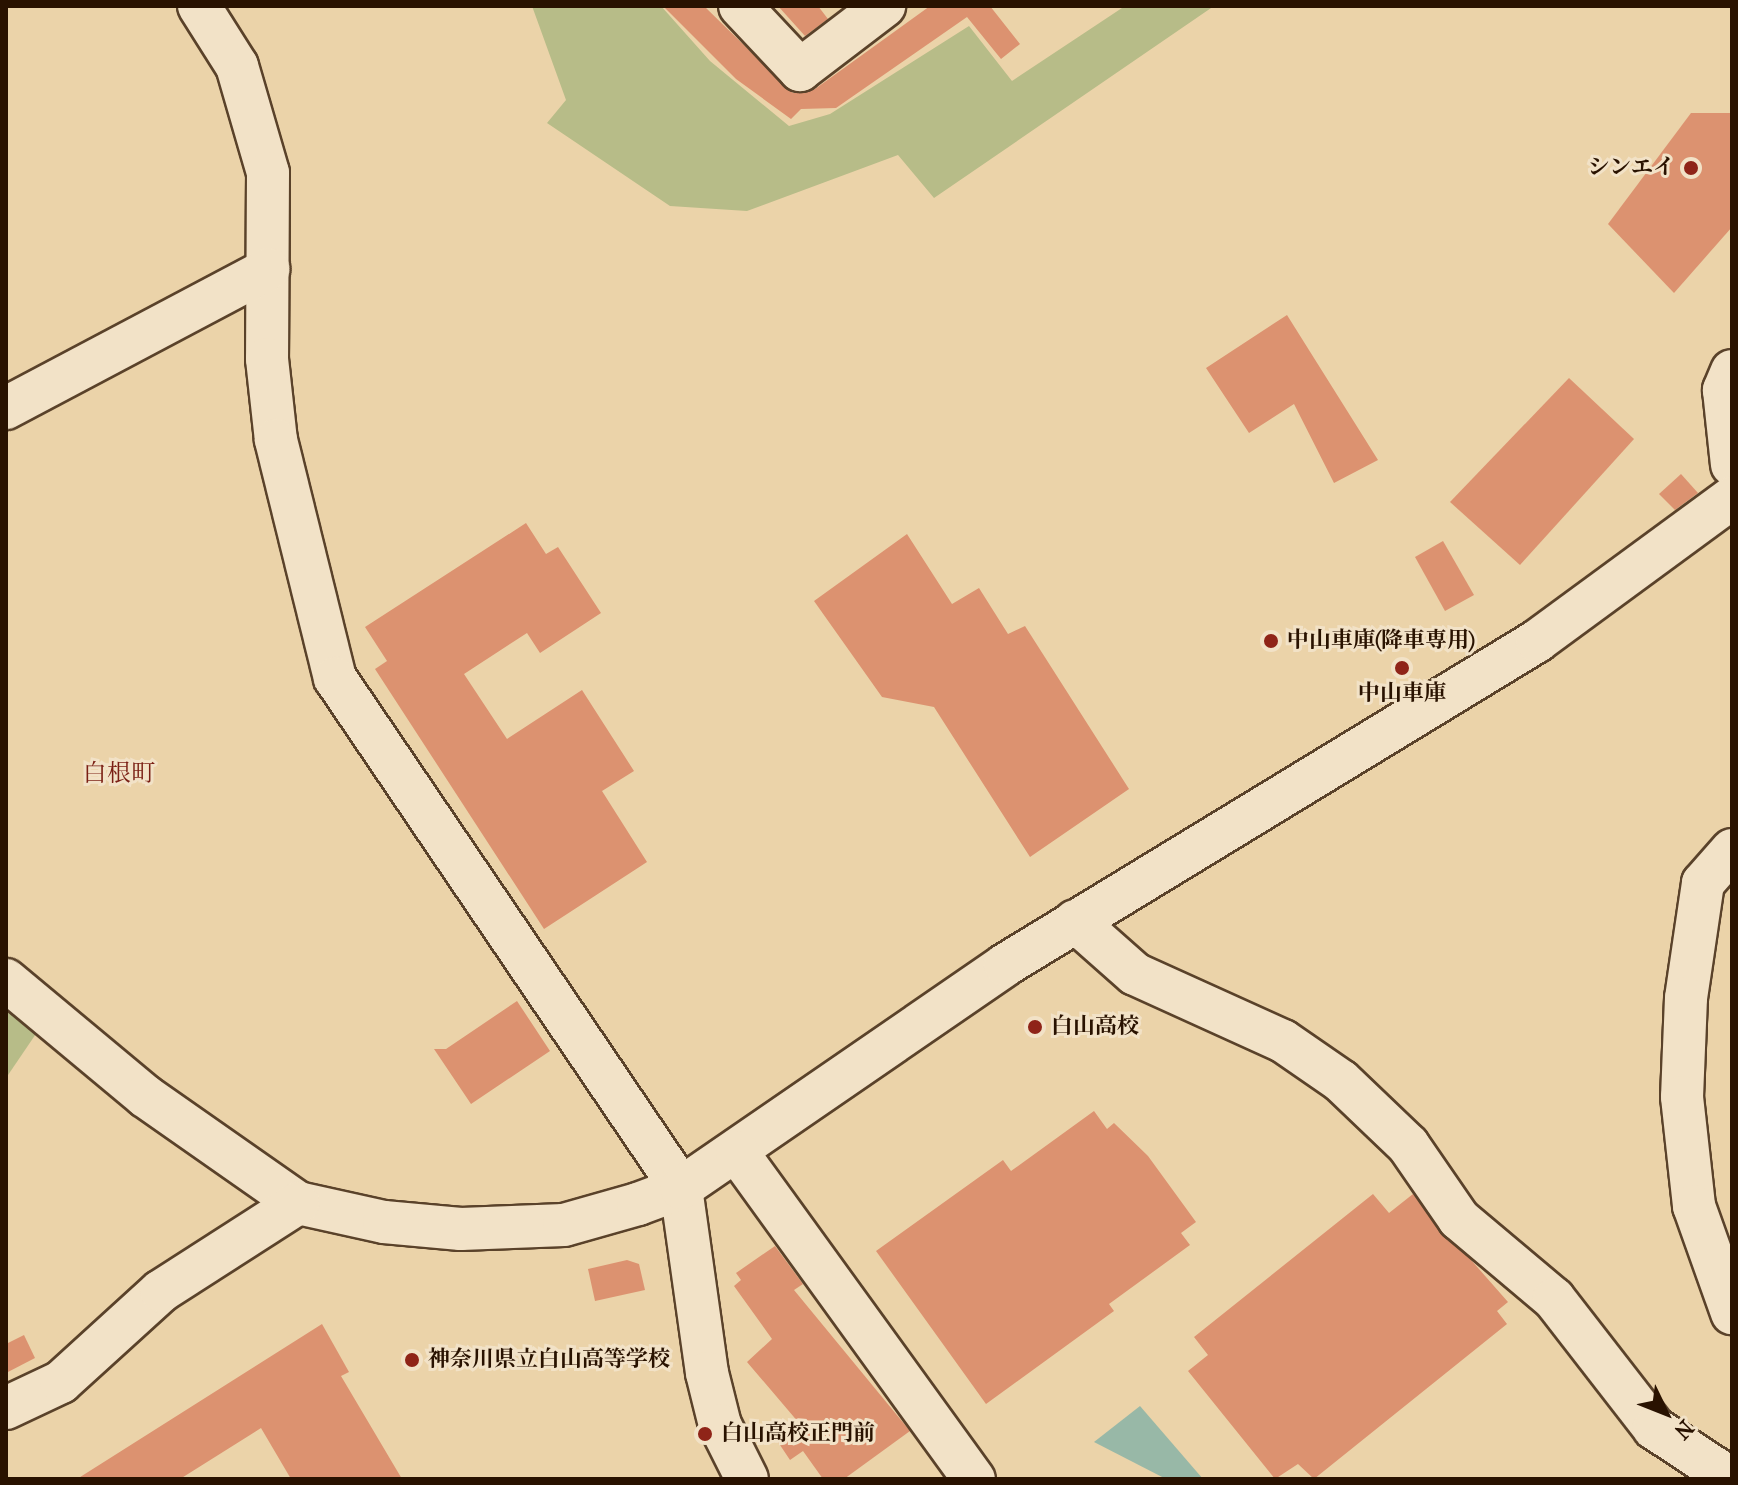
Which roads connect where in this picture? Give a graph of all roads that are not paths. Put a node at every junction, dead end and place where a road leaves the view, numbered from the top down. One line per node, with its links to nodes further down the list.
1 (199, 6): 4 (street)
2 (740, 6): 3 (street)
3 (884, 6)
4 (268, 269): 6 (street); 13 (street)
5 (1732, 371): 7 (street)
6 (6, 408)
7 (1730, 437)
8 (1732, 498): 10 (street)
9 (1732, 850): 15 (street)
10 (1075, 921): 12 (street); 19 (street)
11 (6, 980): 14 (street)
12 (737, 1152): 13 (street); 18 (street)
13 (681, 1188): 14 (street); 17 (street)
14 (298, 1203): 16 (street)
15 (1732, 1313)
16 (6, 1408)
17 (747, 1479)
18 (974, 1479)
19 (1731, 1479)

